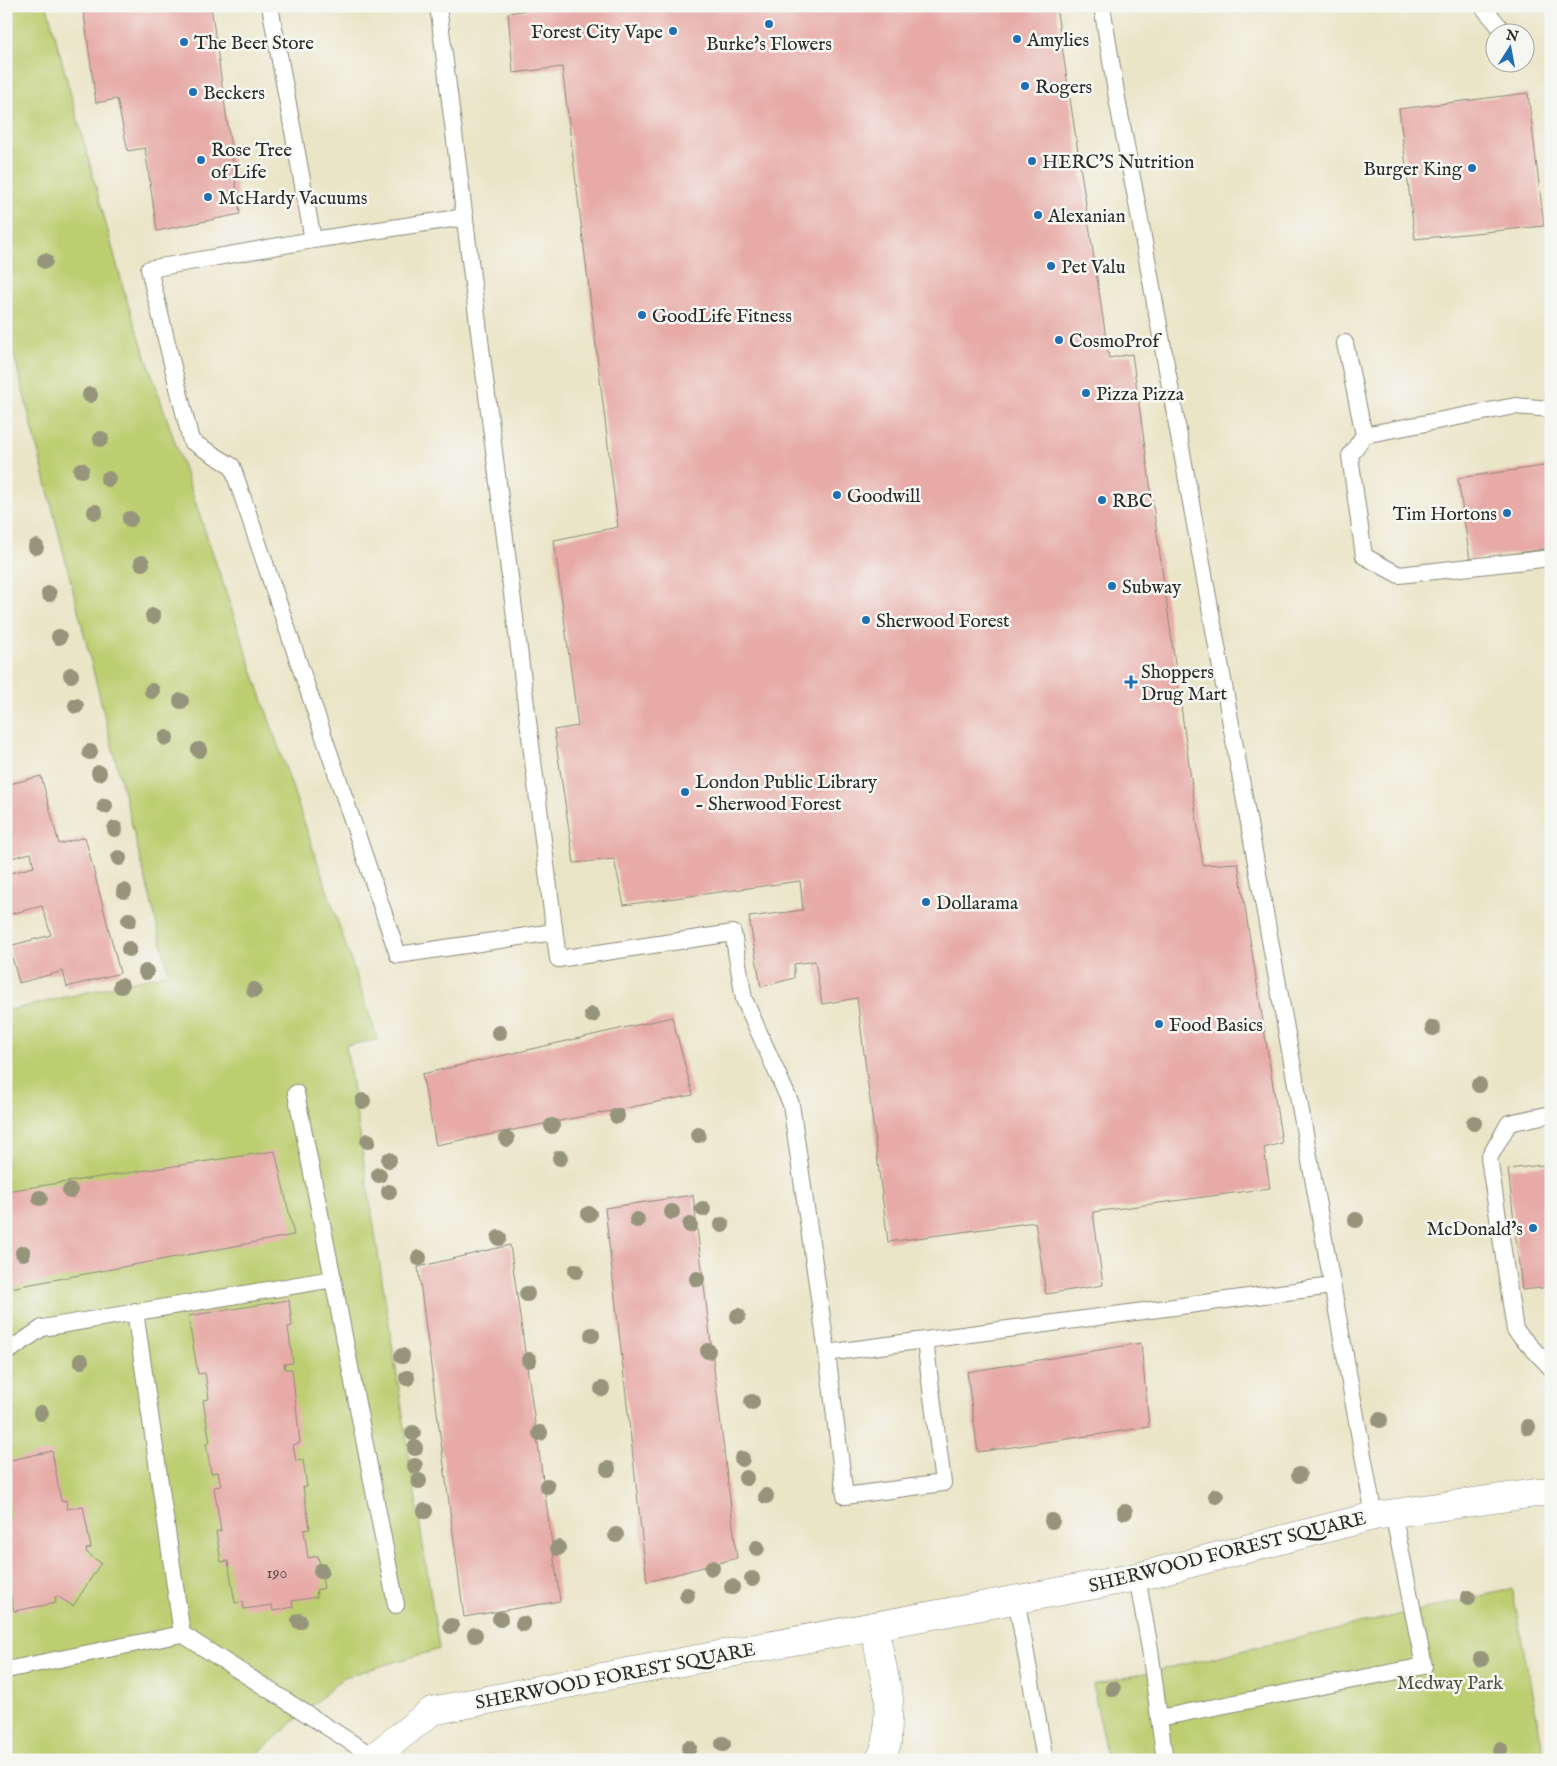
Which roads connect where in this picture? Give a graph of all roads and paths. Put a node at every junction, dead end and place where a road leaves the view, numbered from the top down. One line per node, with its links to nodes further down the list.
1 (270, 6): 7 (lane)
2 (438, 6): 6 (lane)
3 (1102, 6): 16 (lane)
4 (1482, 6): 5 (lane)
5 (1496, 22)
6 (465, 217): 7 (lane); 12 (lane)
7 (313, 240): 12 (lane)
8 (1345, 343): 10 (lane)
9 (1551, 409): 10 (lane)
10 (1364, 435): 11 (lane)
11 (1551, 558)
12 (554, 932): 20 (lane)
13 (296, 1093): 15 (lane)
14 (1551, 1114): 21 (lane)
15 (333, 1278): 17 (lane); 26 (lane)
16 (1332, 1286): 18 (lane); 23 (lane)
17 (135, 1311): 19 (lane); 28 (lane)
18 (925, 1341): 20 (lane); 20 (lane)
19 (6, 1353)
20 (827, 1353)
21 (1551, 1368)
22 (1551, 1491): 23 (street, SHERWOOD FOREST SQUARE)
23 (1383, 1514): 24 (street, SHERWOOD FOREST SQUARE); 30 (lane)
24 (1137, 1577): 25 (street, SHERWOOD FOREST SQUARE); 30 (lane)
25 (1016, 1598): 27 (street, SHERWOOD FOREST SQUARE); 33 (lane)
26 (396, 1604)
27 (874, 1626): 31 (street, SHERWOOD FOREST SQUARE); 32 (street)
28 (182, 1634): 29 (lane); 31 (lane)
29 (6, 1670)
30 (1158, 1718): 34 (lane)
31 (373, 1758)
32 (880, 1760)
33 (1045, 1760)
34 (1166, 1760)

